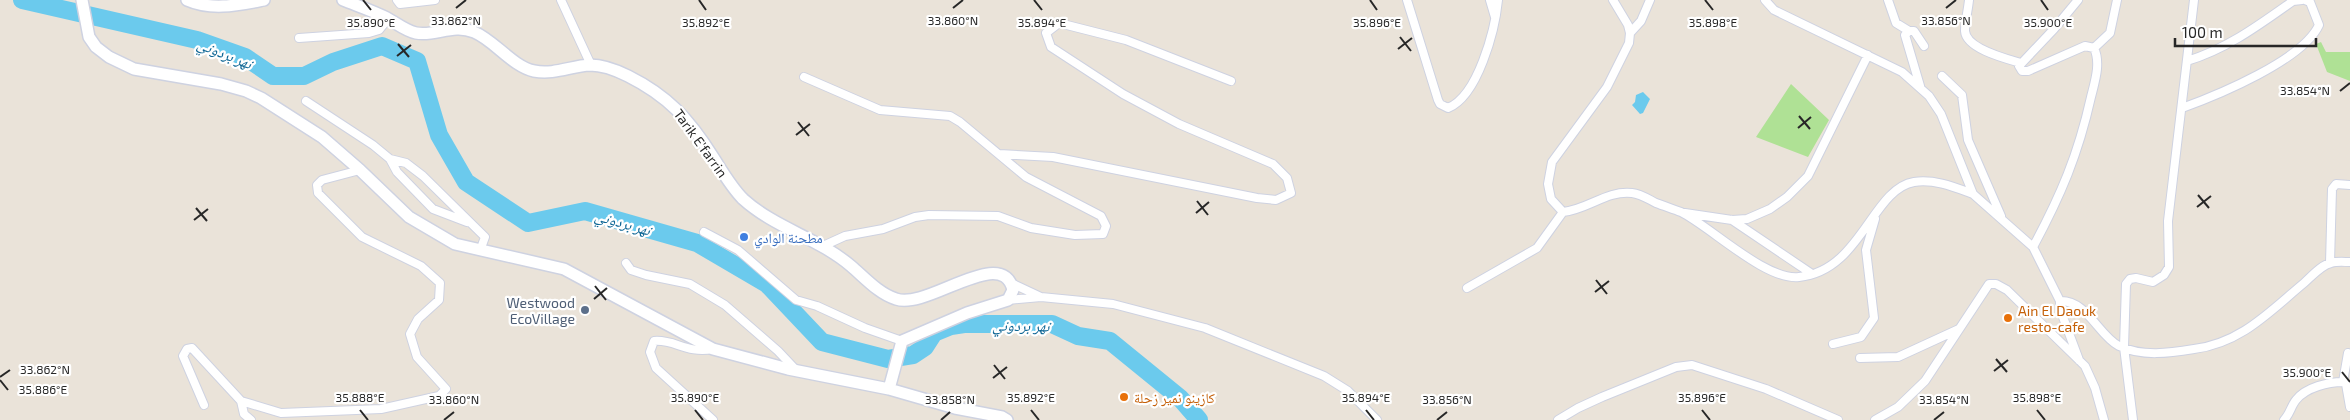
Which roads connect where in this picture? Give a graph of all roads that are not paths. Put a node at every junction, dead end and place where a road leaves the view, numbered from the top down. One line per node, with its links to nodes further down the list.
1 (187, 0): 2 (street)
2 (264, 0)
3 (343, 0): 22 (street, Tarik E'farrin)
4 (397, 0): 5 (street)
5 (435, 0)
6 (440, 0): 7 (street)
7 (444, 0)
8 (561, 0): 32 (street)
9 (1407, 0): 23 (street)
10 (1490, 0): 23 (street)
11 (1498, 0): 23 (street)
12 (1613, 0): 25 (street)
13 (1650, 0): 25 (street)
14 (1764, 0): 29 (street)
15 (1888, 0): 24 (street)
16 (1969, 0): 31 (street)
17 (2078, 0): 31 (street)
18 (2117, 0): 28 (street)
19 (2194, 0): 30 (street)
20 (2303, 0): 30 (street); 38 (street)
21 (82, 2): 41 (street)
22 (388, 19): 26 (street); 32 (street, Tarik E'farrin)
23 (1496, 21)
24 (1909, 31): 27 (street); 36 (street)
25 (1630, 33): 44 (street)
26 (299, 38)
27 (1924, 46)
28 (2094, 48): 31 (street); 52 (street)
29 (1868, 55): 36 (street); 48 (street)
30 (2187, 60): 38 (street)
31 (2021, 64)
32 (591, 65): 51 (street, Tarik E'farrin)
33 (1942, 76): 47 (street)
34 (804, 77): 39 (street)
35 (1231, 81): 39 (street)
36 (1920, 88): 43 (street)
37 (306, 101): 40 (street)
38 (2182, 108): 66 (street)
39 (999, 154): 51 (street)
40 (390, 159): 49 (street); 49 (street)
41 (360, 170): 53 (street); 74 (street)
42 (2350, 185): 56 (street)
43 (1973, 194): 46 (street); 47 (street)
44 (1563, 212): 45 (street); 59 (street)
45 (1680, 212): 48 (street); 57 (street)
46 (1877, 214): 57 (street); 64 (street)
47 (2002, 218): 52 (street)
48 (1732, 220): 57 (street)
49 (469, 223): 53 (street)
50 (704, 232): 65 (street)
51 (823, 246): 58 (street, Tarik E'farrin)
52 (2033, 247): 62 (street)
53 (481, 248): 67 (street)
54 (2350, 262): 56 (street)
55 (626, 263): 71 (street)
56 (2330, 263): 66 (street)
57 (1812, 274)
58 (1010, 283): 60 (street); 61 (street)
59 (1467, 288)
60 (1041, 297): 61 (street); 80 (street)
61 (1008, 300): 65 (street)
62 (2060, 301): 66 (street); 70 (street)
63 (1959, 329): 69 (street); 70 (street); 83 (street)
64 (1833, 344)
65 (899, 346): 73 (street)
66 (2124, 347): 85 (street)
67 (713, 349): 71 (street); 78 (street)
68 (2348, 353): 72 (street)
69 (1860, 358)
70 (2079, 360): 84 (street)
71 (795, 369): 73 (street)
72 (2343, 382): 76 (street); 86 (street)
73 (889, 388): 79 (street)
74 (241, 402): 75 (street); 77 (street)
75 (204, 405)
76 (2350, 407)
77 (251, 420)
78 (713, 420)
79 (1006, 420)
80 (1377, 420)
81 (1558, 420): 82 (street)
82 (1838, 420)
83 (1875, 420)
84 (2104, 420)
85 (2133, 420)
86 (2284, 420)

